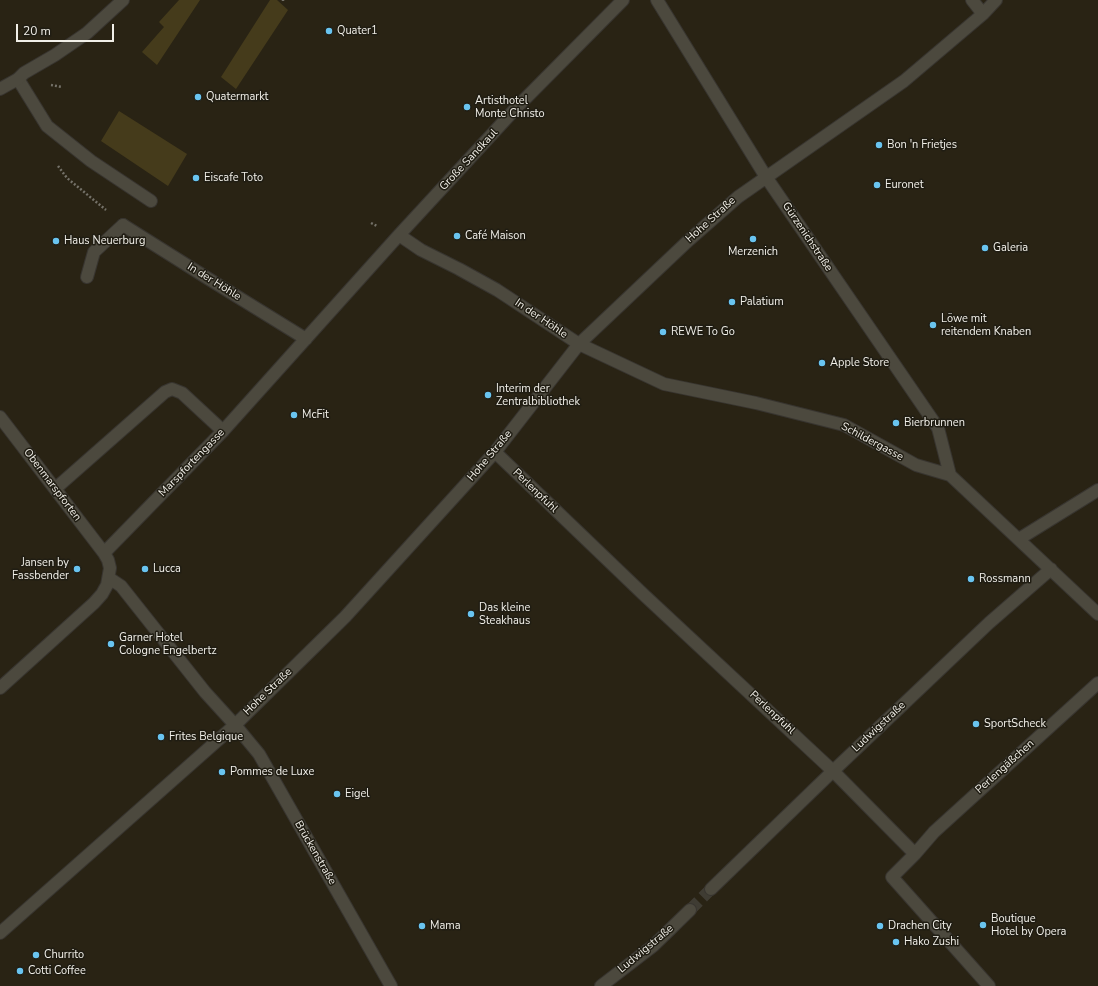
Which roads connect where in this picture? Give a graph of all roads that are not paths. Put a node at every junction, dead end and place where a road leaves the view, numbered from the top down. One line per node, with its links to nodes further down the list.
1 (123, 0): 7 (street)
2 (623, 0): 11 (street, Große Sandkaul)
3 (657, 0): 9 (street, Gürzenichstraße)
4 (972, 0): 6 (street)
5 (996, 0): 6 (street, Hohe Straße)
6 (983, 14): 9 (street, Hohe Straße)
7 (18, 79): 8 (street); 10 (street)
8 (0, 88)
9 (766, 177): 14 (street, Hohe Straße); 18 (street, Gürzenichstraße)
10 (152, 201)
11 (399, 236): 13 (street, Marspfortengasse); 14 (street, In der Höhle)
12 (88, 277): 13 (street, In der Höhle)
13 (306, 339): 16 (street, Marspfortengasse)
14 (579, 344): 17 (street, Hohe Straße); 18 (street, Schildergasse)
15 (0, 417): 19 (street, Obenmarspforten)
16 (223, 431): 19 (street); 22 (street, Marspfortengasse)
17 (495, 452): 28 (street, Hohe Straße); 29 (street, Perlenpfuhl)
18 (950, 475): 21 (street, Schildergasse)
19 (56, 488): 22 (street, Obenmarspforten)
20 (1098, 490): 21 (street)
21 (1019, 539): 23 (street, Schildergasse)
22 (104, 553): 24 (street)
23 (1050, 569): 25 (street, Schildergasse); 29 (street, Ludwigstraße)
24 (109, 578): 27 (street); 28 (street)
25 (1098, 614)
26 (1098, 683): 30 (street, Perlengäßchen)
27 (0, 688)
28 (235, 725): 33 (street, Hohe Straße); 34 (street, Brückenstraße)
29 (833, 770): 30 (street, Perlenpfuhl); 31 (street, Ludwigstraße)
30 (915, 854): 36 (street)
31 (711, 889)
32 (690, 910): 35 (street, Ludwigstraße)
33 (0, 933)
34 (391, 986)
35 (601, 986)
36 (989, 986)

